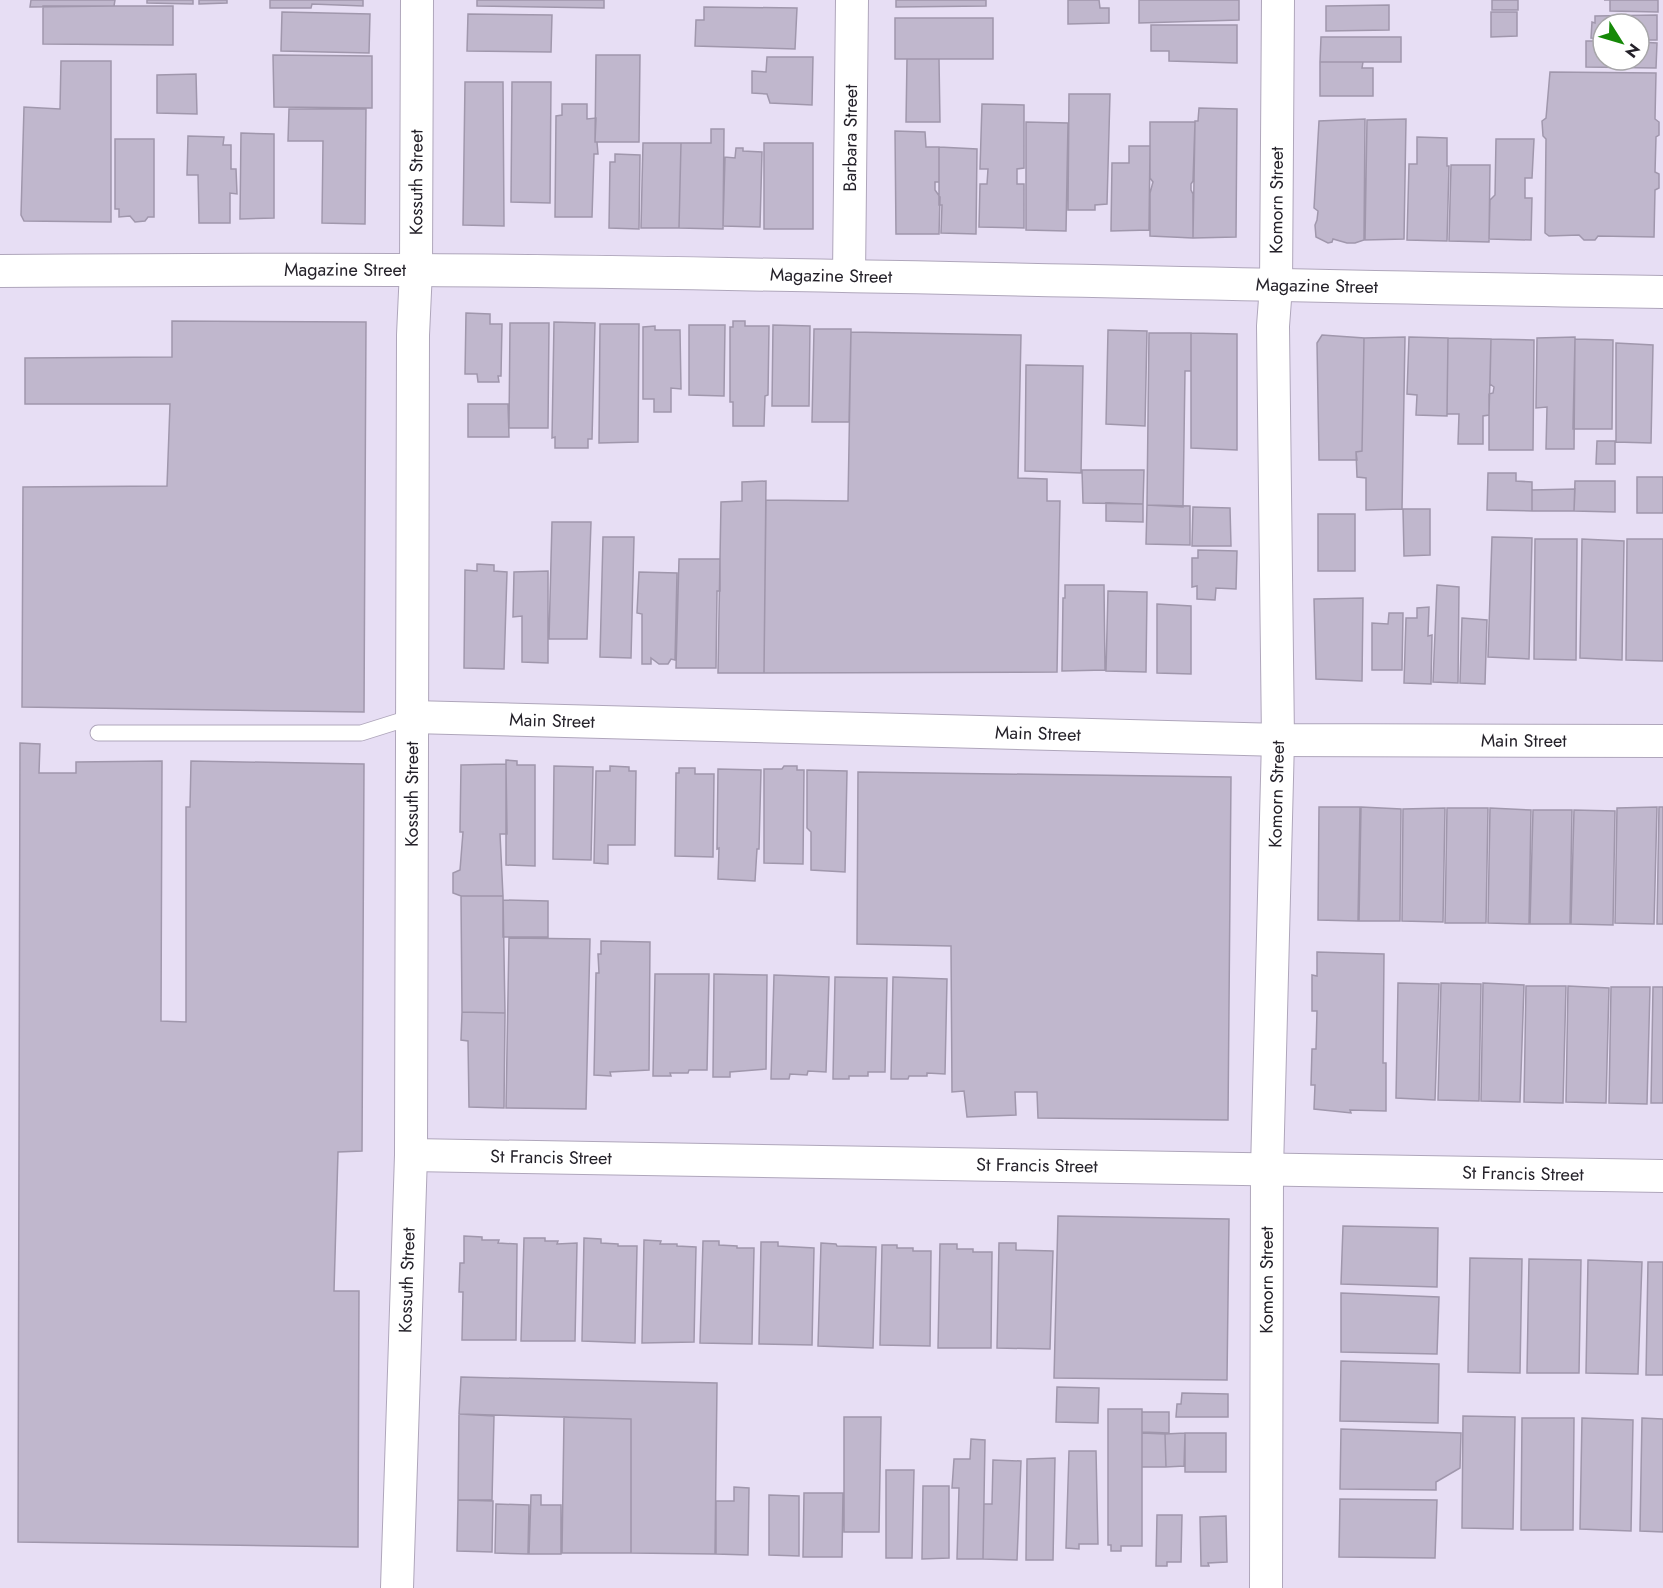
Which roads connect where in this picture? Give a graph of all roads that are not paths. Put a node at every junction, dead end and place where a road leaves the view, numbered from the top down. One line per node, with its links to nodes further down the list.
1 (417, 0): 4 (street, Kossuth Street)
2 (852, 0): 6 (street, Barbara Street)
3 (1278, 0): 7 (street, Komorn Street)
4 (416, 270): 5 (street, Magazine Street); 6 (street, Magazine Street); 9 (street, Kossuth Street)
5 (0, 271)
6 (849, 276): 7 (street, Magazine Street)
7 (1276, 286): 8 (street, Magazine Street); 11 (street, Komorn Street)
8 (1663, 292)
9 (412, 717): 10 (lane); 11 (street, Main Street); 13 (street, Kossuth Street)
10 (98, 733)
11 (1278, 740): 12 (street, Main Street); 14 (street, Komorn Street)
12 (1663, 741)
13 (411, 1155): 14 (street, St Francis Street); 16 (street, Kossuth Street)
14 (1267, 1170): 15 (street, St Francis Street); 17 (street, Komorn Street)
15 (1663, 1176)
16 (397, 1588)
17 (1266, 1588)

